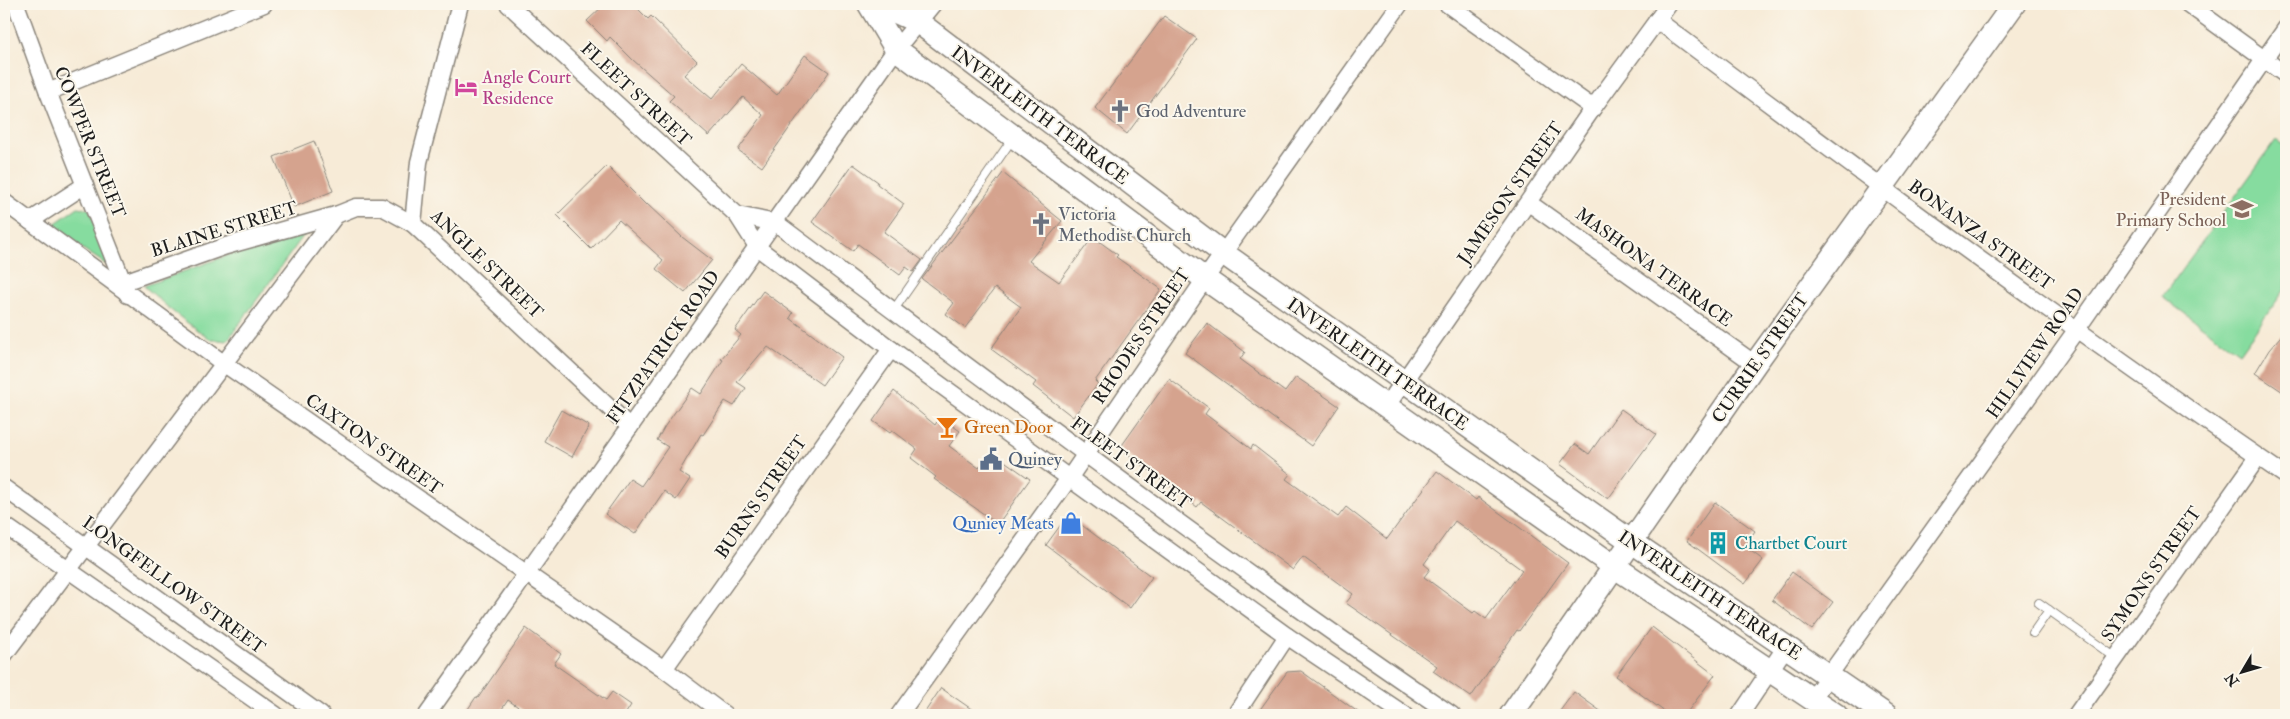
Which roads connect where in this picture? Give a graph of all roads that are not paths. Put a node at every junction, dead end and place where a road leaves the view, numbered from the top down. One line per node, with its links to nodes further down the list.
1 (16, 4): 19 (street, COWPER STREET)
2 (264, 4): 19 (street)
3 (460, 4): 30 (street, ANGLE STREET)
4 (508, 4): 27 (street, FLEET STREET)
5 (869, 4): 16 (street, INVERLEITH TERRACE)
6 (878, 4): 14 (street, INVERLEITH TERRACE)
7 (934, 4): 14 (street, FITZPATRICK ROAD)
8 (1400, 4): 32 (street, RHODES STREET)
9 (1448, 4): 20 (street)
10 (1669, 4): 13 (street, JAMESON STREET)
11 (2014, 4): 23 (street, CURRIE STREET)
12 (2188, 4): 17 (street)
13 (1657, 20): 20 (street, JAMESON STREET); 23 (street, BONANZA STREET)
14 (918, 22): 16 (street, FITZPATRICK ROAD); 32 (street, INVERLEITH TERRACE)
15 (2286, 28): 17 (street, HILLVIEW ROAD)
16 (896, 49): 21 (street, INVERLEITH TERRACE); 29 (street, FITZPATRICK ROAD)
17 (2264, 60): 18 (street); 36 (street, HILLVIEW ROAD)
18 (2286, 75)
19 (48, 92): 22 (street, COWPER STREET)
20 (1593, 108): 25 (street, JAMESON STREET)
21 (1014, 137): 33 (street, INVERLEITH TERRACE); 35 (lane)
22 (85, 185): 28 (street); 34 (street, COWPER STREET)
23 (1880, 187): 36 (street, BONANZA STREET); 39 (street, CURRIE STREET)
24 (4, 202): 28 (street, CAXTON STREET)
25 (1529, 203): 39 (street, MASHONA TERRACE); 40 (street, JAMESON STREET)
26 (336, 215): 30 (street, BLAINE STREET); 34 (street, BLAINE STREET); 38 (street)
27 (737, 215): 29 (street, FLEET STREET); 31 (street, FLEET STREET)
28 (30, 221): 34 (street, CAXTON STREET)
29 (776, 223): 31 (street, FITZPATRICK ROAD); 35 (street, FLEET STREET)
30 (413, 224): 42 (street, ANGLE STREET)
31 (758, 248): 37 (street, FLEET STREET); 42 (street, FITZPATRICK ROAD)
32 (1223, 253): 33 (street, RHODES STREET); 40 (street, INVERLEITH TERRACE)
33 (1204, 279): 41 (street, INVERLEITH TERRACE); 43 (street, RHODES STREET)
34 (126, 288): 38 (street, CAXTON STREET)
35 (893, 311): 43 (street, FLEET STREET)
36 (2077, 329): 44 (street, BONANZA STREET); 63 (street, HILLVIEW ROAD)
37 (891, 349): 46 (street, FLEET STREET); 61 (street, BURNS STREET)
38 (223, 363): 50 (street); 53 (street, CAXTON STREET)
39 (1755, 364): 49 (street, CURRIE STREET)
40 (1404, 382): 41 (street, JAMESON STREET); 49 (street, INVERLEITH TERRACE)
41 (1386, 407): 51 (street, INVERLEITH TERRACE)
42 (630, 427): 53 (street, FITZPATRICK ROAD)
43 (1085, 455): 46 (street, RHODES STREET); 72 (street, FLEET STREET)
44 (2258, 457): 45 (street, BONANZA STREET); 60 (street, SYMONS STREET)
45 (2286, 476)
46 (1070, 477): 57 (street, FLEET STREET); 69 (street, RHODES STREET)
47 (4, 488): 50 (street, LONGFELLOW STREET)
48 (4, 525): 52 (street)
49 (1632, 542): 51 (street, CURRIE STREET); 58 (street, INVERLEITH TERRACE)
50 (84, 546): 52 (street); 66 (street, LONGFELLOW STREET)
51 (1615, 567): 62 (street, INVERLEITH TERRACE); 73 (street, CURRIE STREET)
52 (66, 570): 59 (street); 65 (street)
53 (527, 574): 61 (street, CAXTON STREET); 67 (street, FITZPATRICK ROAD)
54 (2039, 603): 55 (lane)
55 (2049, 610): 56 (lane); 60 (lane)
56 (2033, 633)
57 (1287, 636): 70 (street); 71 (street, FLEET STREET)
58 (1785, 648): 62 (street); 63 (street, INVERLEITH TERRACE)
59 (4, 655)
60 (2116, 658): 77 (street, SYMONS STREET)
61 (664, 669): 68 (street, CAXTON STREET)
62 (1770, 671): 64 (street, INVERLEITH TERRACE); 74 (street)
63 (1829, 676): 64 (street, HILLVIEW ROAD); 76 (street, INVERLEITH TERRACE)
64 (1812, 699): 75 (street, INVERLEITH TERRACE)
65 (276, 715)
66 (321, 715)
67 (428, 715)
68 (725, 715)
69 (899, 715)
70 (1235, 715)
71 (1404, 715)
72 (1452, 715)
73 (1511, 715)
74 (1740, 715)
75 (1836, 715)
76 (1886, 715)
77 (2076, 715)

